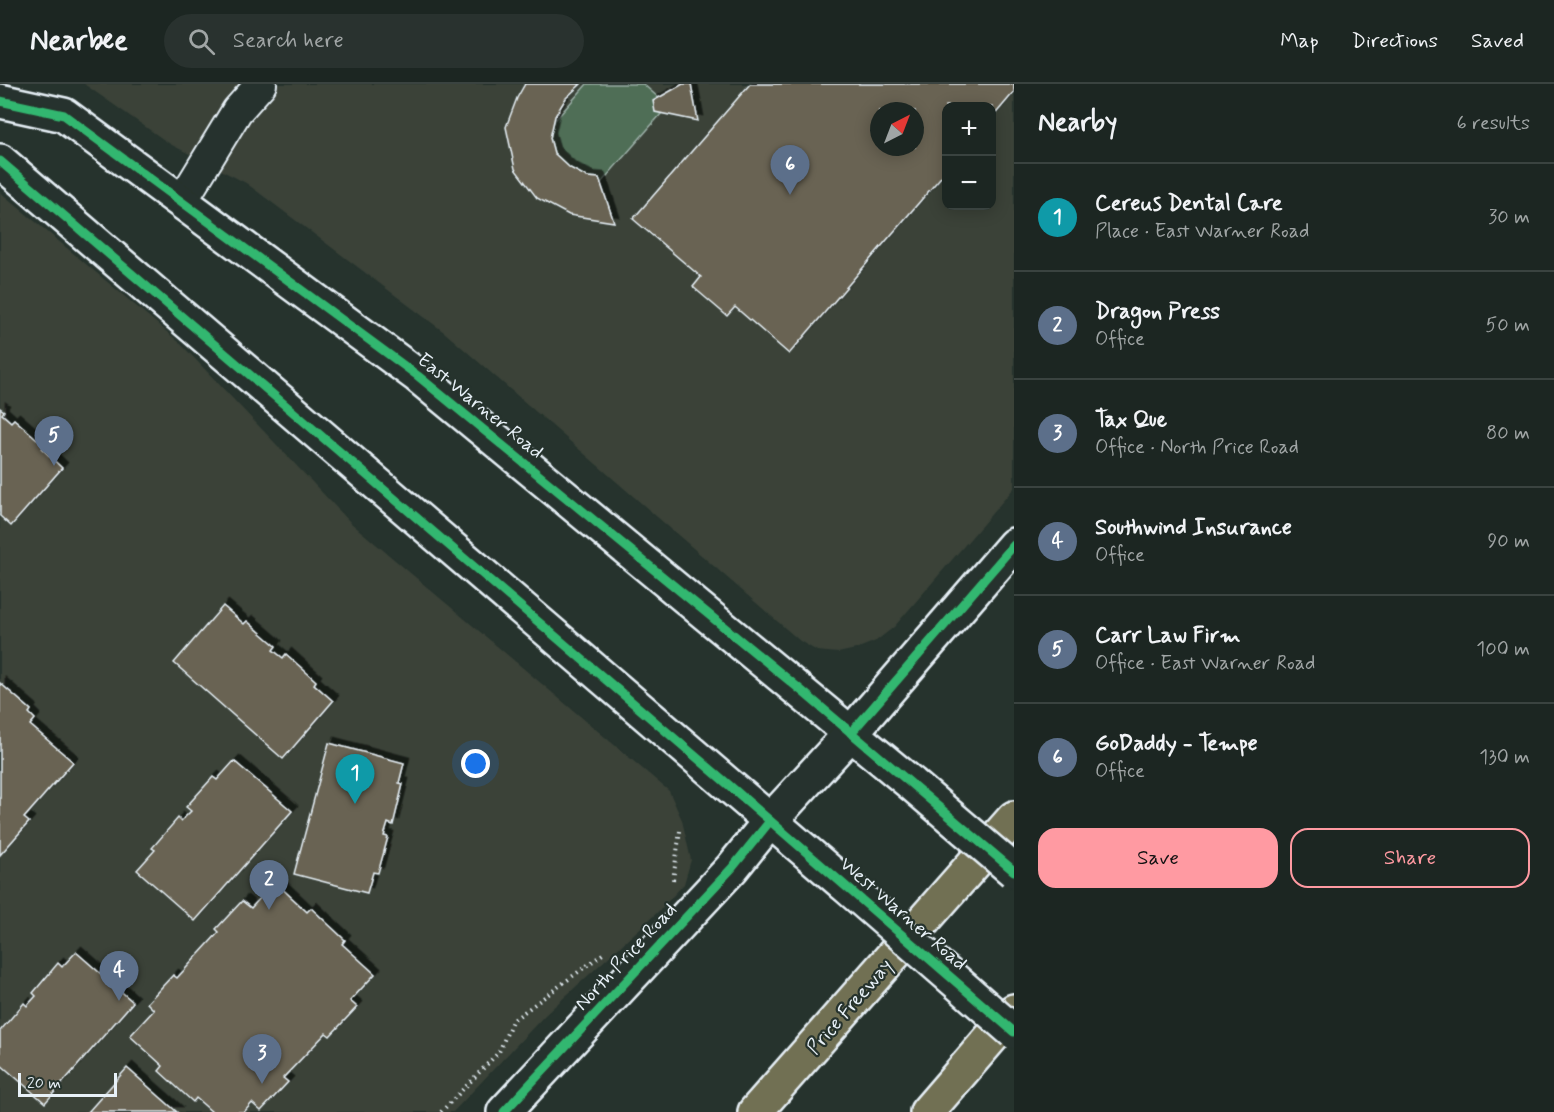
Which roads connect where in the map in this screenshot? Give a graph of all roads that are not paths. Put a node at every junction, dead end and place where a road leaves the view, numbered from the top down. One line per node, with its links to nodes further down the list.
1 (30, 84): 4 (main road)
2 (261, 84): 6 (street)
3 (0, 101): 4 (main road, East Warner Road)
4 (64, 115): 6 (main road, East Warner Road)
5 (0, 162): 10 (main road)
6 (182, 201): 8 (main road, East Warner Road)
7 (1014, 545): 8 (main road, North Price Road)
8 (851, 733): 10 (main road, North Price Road); 11 (main road, East Warner Road, bridge)
9 (1014, 818): 15 (highway, Price Freeway)
10 (770, 821): 13 (main road, West Warner Road, bridge); 14 (main road, North Price Road)
11 (1014, 871)
12 (1014, 1011): 16 (highway)
13 (1014, 1032)
14 (504, 1112)
15 (756, 1112)
16 (927, 1112)

